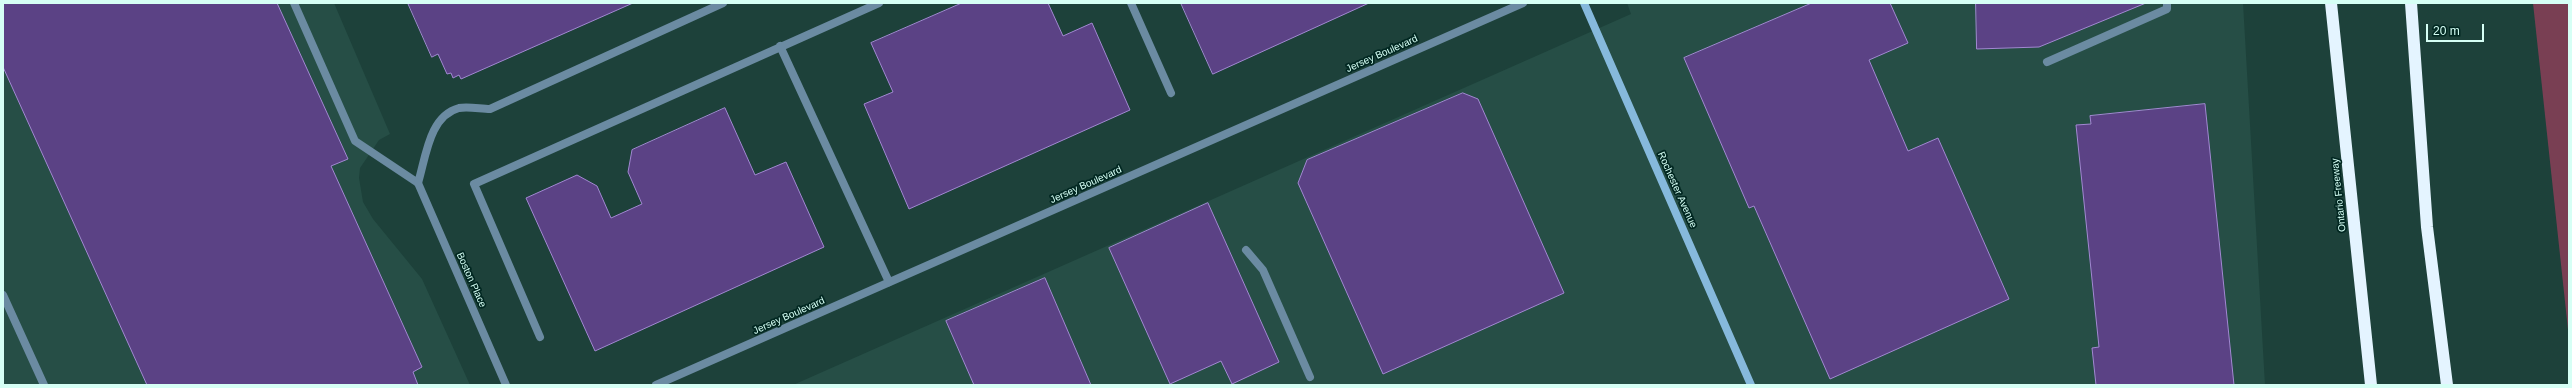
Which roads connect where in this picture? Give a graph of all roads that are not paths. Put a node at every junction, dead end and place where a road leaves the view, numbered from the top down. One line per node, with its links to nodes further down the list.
1 (294, 3): 13 (street)
2 (723, 3): 13 (street)
3 (879, 3): 10 (street)
4 (1131, 3): 12 (street)
5 (1523, 3): 15 (street, Jersey Boulevard)
6 (1584, 3): 22 (main road, Rochester Avenue)
7 (2167, 3): 11 (street)
8 (2331, 3): 23 (highway, Ontario Freeway)
9 (2411, 3): 24 (highway)
10 (780, 46): 15 (street); 17 (street)
11 (2047, 62)
12 (1171, 93)
13 (418, 183): 20 (street, Boston Place)
14 (1246, 250): 18 (street)
15 (889, 282): 21 (street, Jersey Boulevard)
16 (3, 295): 19 (street)
17 (540, 337)
18 (1310, 377)
19 (44, 385)
20 (506, 385)
21 (656, 385)
22 (1751, 385)
23 (2371, 385)
24 (2446, 385)

